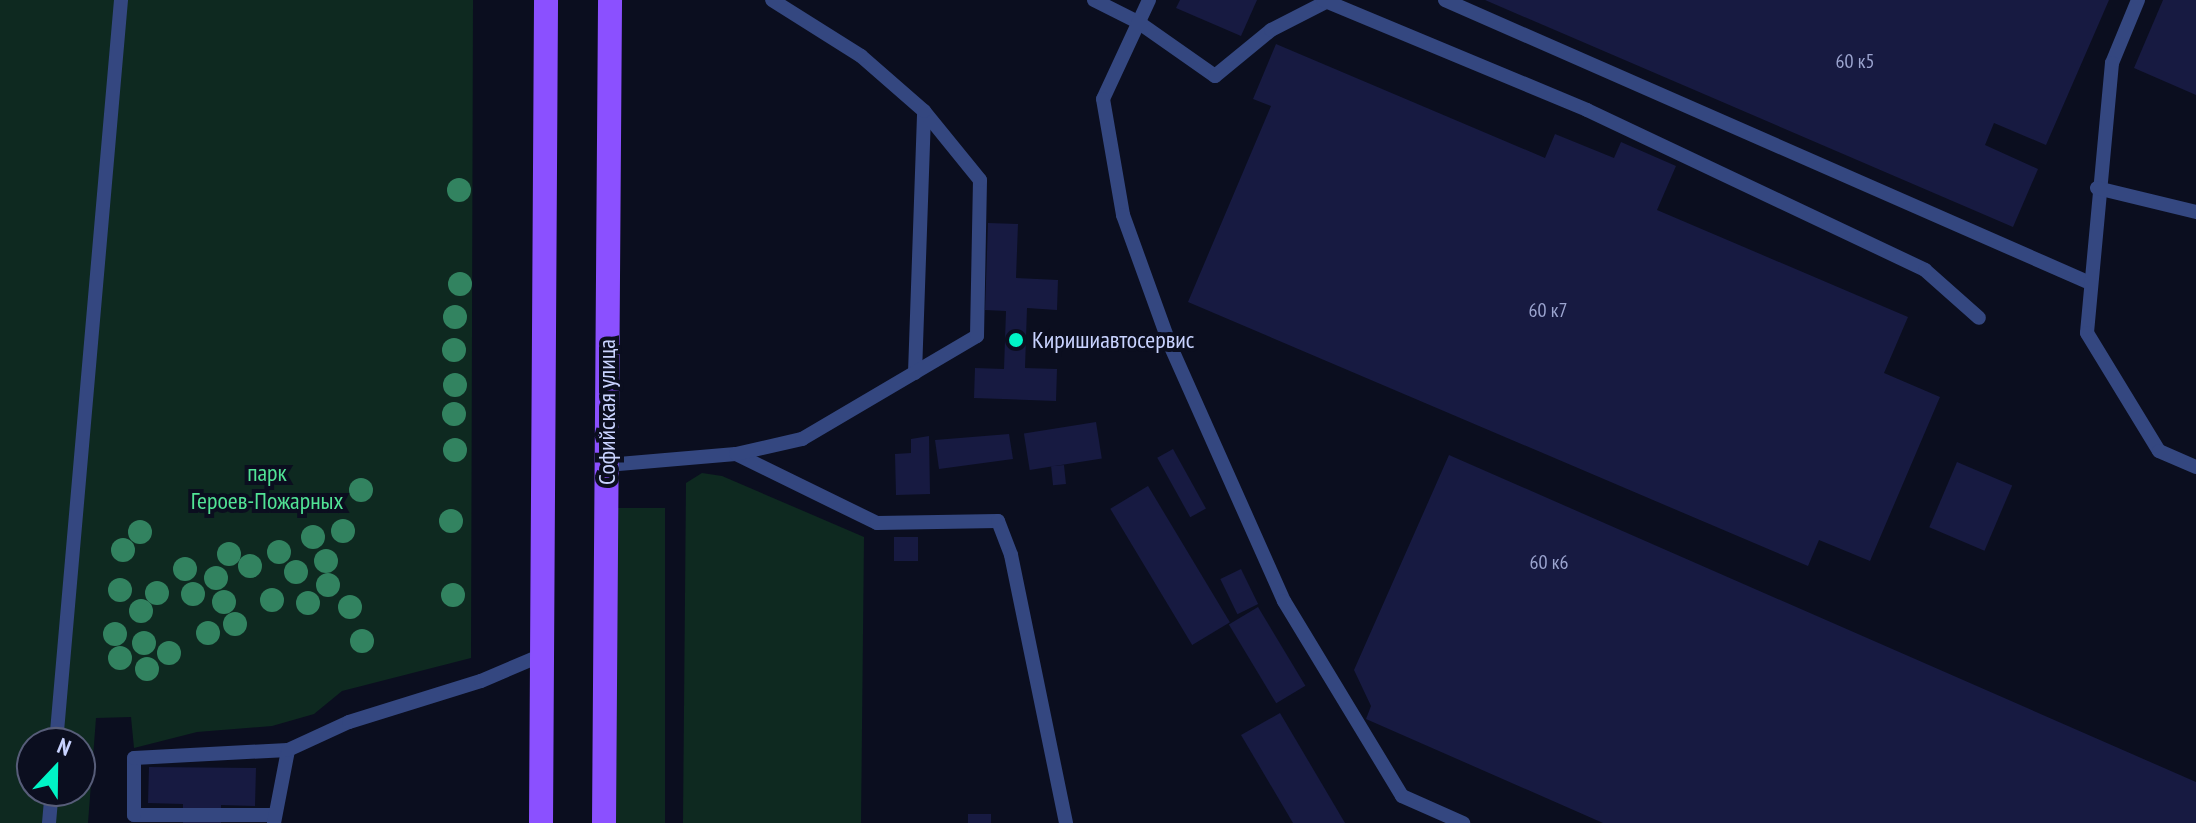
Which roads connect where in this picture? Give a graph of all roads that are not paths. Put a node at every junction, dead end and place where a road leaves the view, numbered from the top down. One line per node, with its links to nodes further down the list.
1 (121, 0): 21 (lane)
2 (546, 0): 20 (main road)
3 (610, 0): 18 (main road, Софийская улица)
4 (772, 0): 11 (lane)
5 (1094, 0): 10 (lane)
6 (1149, 0): 10 (lane)
7 (1445, 0): 14 (lane)
8 (2138, 0): 12 (lane)
9 (1324, 1): 10 (lane); 15 (lane)
10 (1138, 22): 27 (lane)
11 (924, 111): 16 (lane); 16 (lane)
12 (2097, 188): 13 (lane); 14 (lane)
13 (2196, 212)
14 (2090, 283): 19 (lane)
15 (1979, 318)
16 (915, 373): 17 (lane)
17 (736, 454): 18 (lane); 26 (lane)
18 (607, 465): 25 (main road, Софийская улица)
19 (2196, 467)
20 (542, 655): 22 (lane); 24 (main road)
21 (57, 727)
22 (288, 750): 23 (lane); 23 (lane)
23 (274, 819)
24 (541, 823)
25 (604, 823)
26 (1066, 823)
27 (1463, 823)

